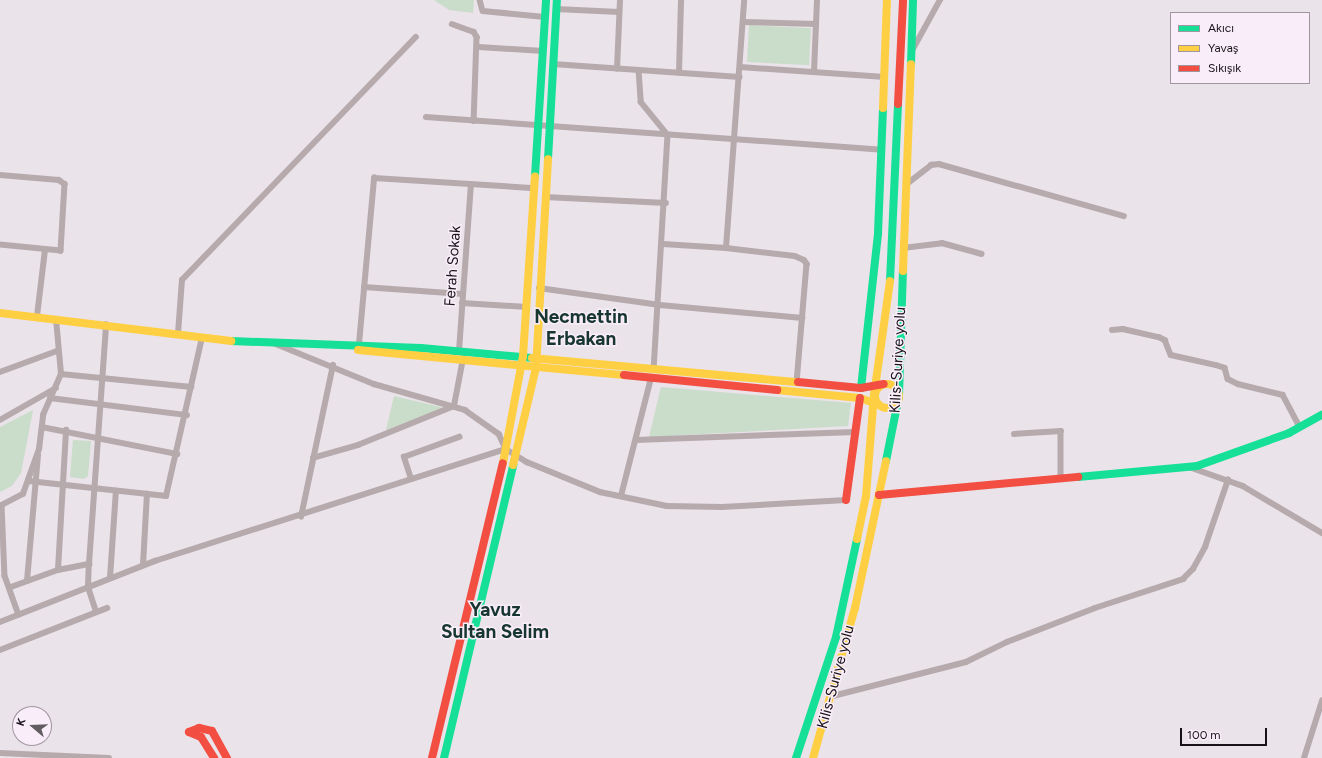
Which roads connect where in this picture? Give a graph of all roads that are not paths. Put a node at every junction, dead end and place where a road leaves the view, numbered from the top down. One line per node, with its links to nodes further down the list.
1 (480, 0): 14 (street)
2 (546, 0): 14 (main road)
3 (557, 0): 12 (main road)
4 (620, 0): 13 (street)
5 (681, 0): 27 (street)
6 (744, 0): 15 (street)
7 (817, 0): 17 (street)
8 (887, 0): 29 (main road)
9 (903, 0): 81 (main road)
10 (913, 0): 21 (main road, Kilis-Suriye yolu)
11 (940, 0): 21 (street)
12 (556, 9): 13 (street); 22 (main road)
13 (619, 12): 24 (street)
14 (546, 17): 20 (main road)
15 (743, 22): 17 (street); 23 (street)
16 (452, 24): 19 (street)
17 (816, 24): 26 (street)
18 (416, 37): 62 (street)
19 (478, 47): 20 (street); 31 (street)
20 (543, 51): 32 (main road)
21 (911, 53): 39 (main road, Kilis-Suriye yolu)
22 (553, 64): 24 (street); 33 (main road)
23 (740, 67): 26 (street); 28 (street)
24 (617, 69): 25 (street)
25 (639, 70): 27 (street); 34 (street)
26 (814, 72): 29 (street)
27 (679, 73): 28 (street)
28 (740, 77): 35 (street)
29 (885, 77): 36 (main road)
30 (426, 117): 31 (street)
31 (474, 121): 32 (street)
32 (539, 126): 33 (street); 40 (main road)
33 (549, 127): 34 (street); 41 (main road)
34 (668, 135): 35 (street); 42 (street)
35 (736, 139): 36 (street); 46 (street)
36 (882, 150): 84 (main road)
37 (0, 175): 48 (street)
38 (471, 184): 40 (street); 50 (street); 52 (street, Ferah Sokak)
39 (906, 184): 43 (street); 47 (main road, Kilis-Suriye yolu)
40 (535, 188): 55 (main road)
41 (545, 197): 42 (street); 51 (main road)
42 (666, 203): 44 (street)
43 (1124, 216)
44 (663, 244): 46 (street); 54 (street)
45 (0, 245): 48 (street)
46 (726, 248): 58 (street)
47 (903, 248): 49 (street); 85 (main road, Kilis-Suriye yolu)
48 (45, 250): 57 (street)
49 (982, 254)
50 (364, 287): 52 (street); 66 (street)
51 (539, 288): 54 (street); 70 (main road)
52 (463, 294): 53 (street, Ferah Sokak)
53 (462, 303): 55 (street); 68 (street, Ferah Sokak)
54 (660, 305): 58 (street); 75 (street)
55 (527, 307): 69 (main road)
56 (0, 313): 57 (main road)
57 (37, 316): 59 (main road)
58 (802, 318): 80 (street)
59 (56, 319): 60 (main road); 67 (street)
60 (106, 325): 62 (main road); 78 (street)
61 (1112, 330): 95 (street)
62 (178, 334): 63 (main road)
63 (202, 338): 64 (main road); 82 (street)
64 (271, 342): 65 (main road); 72 (street)
65 (326, 342): 66 (main road); 71 (main road)
66 (359, 344): 68 (main road)
67 (57, 351): 76 (street); 77 (street)
68 (459, 351): 69 (main road)
69 (524, 356): 70 (main road); 73 (main road)
70 (536, 358): 74 (main road); 75 (main road)
71 (463, 359): 73 (main road); 90 (street)
72 (333, 365): 90 (street); 106 (street)
73 (522, 366): 74 (main road); 103 (main road)
74 (536, 368): 79 (main road); 105 (main road)
75 (654, 369): 80 (main road)
76 (0, 372)
77 (61, 374): 78 (street); 83 (street)
78 (103, 377): 82 (street); 89 (street)
79 (651, 378): 87 (main road); 101 (street)
80 (797, 382): 84 (main road)
81 (880, 385): 84 (main road); 85 (main road); 88 (main road)
82 (191, 387): 91 (street)
83 (56, 388): 86 (street); 93 (street)
84 (861, 388)
85 (900, 396): 88 (main road); 118 (main road, Kilis-Suriye yolu)
86 (50, 398): 89 (street); 94 (street)
87 (860, 398): 88 (main road); 97 (main road)
88 (876, 401): 144 (main road)
89 (102, 402): 91 (street); 99 (street)
90 (454, 406): 103 (street); 106 (street)
91 (187, 415): 104 (street)
92 (1322, 415): 95 (main road)
93 (0, 420)
94 (42, 427): 96 (street); 102 (street)
95 (1300, 427): 107 (main road)
96 (66, 430): 99 (street); 113 (street)
97 (855, 432): 101 (street); 119 (main road)
98 (1014, 434): 108 (street)
99 (97, 436): 104 (street); 114 (street)
100 (459, 437): 109 (street)
101 (636, 440): 117 (street)
102 (39, 449): 110 (street); 112 (street)
103 (506, 449): 105 (street); 109 (street); 142 (main road)
104 (176, 454): 116 (street)
105 (514, 454): 117 (street); 143 (main road)
106 (313, 458): 121 (street)
107 (1186, 467): 108 (main road); 111 (street)
108 (1061, 478): 118 (main road)
109 (411, 479): 121 (street)
110 (37, 480): 112 (street); 113 (street); 128 (street)
111 (1228, 480): 122 (street); 136 (street)
112 (29, 481): 120 (street)
113 (64, 482): 114 (street); 126 (street)
114 (92, 487): 115 (street); 124 (street)
115 (116, 491): 116 (street); 127 (street)
116 (147, 494): 125 (street)
117 (621, 496): 119 (street)
118 (879, 496): 136 (main road, Kilis-Suriye yolu)
119 (846, 500)
120 (1, 506): 123 (street)
121 (301, 517): 125 (street)
122 (1322, 533)
123 (1, 543): 130 (street)
124 (89, 564): 126 (street); 129 (street)
125 (143, 565): 127 (street)
126 (58, 570): 128 (street)
127 (110, 578): 129 (street)
128 (27, 581): 130 (street)
129 (88, 586): 132 (street); 133 (street)
130 (11, 587): 133 (street)
131 (107, 608): 132 (street)
132 (96, 612): 135 (street)
133 (19, 615): 134 (street)
134 (0, 622)
135 (0, 650)
136 (833, 696): 145 (main road, Kilis-Suriye yolu)
137 (1322, 702): 146 (street)
138 (0, 753): 139 (street)
139 (109, 758)
140 (214, 758): 141 (main road)
141 (227, 758)
142 (432, 758)
143 (444, 758)
144 (796, 758)
145 (813, 758)
146 (1304, 758)

